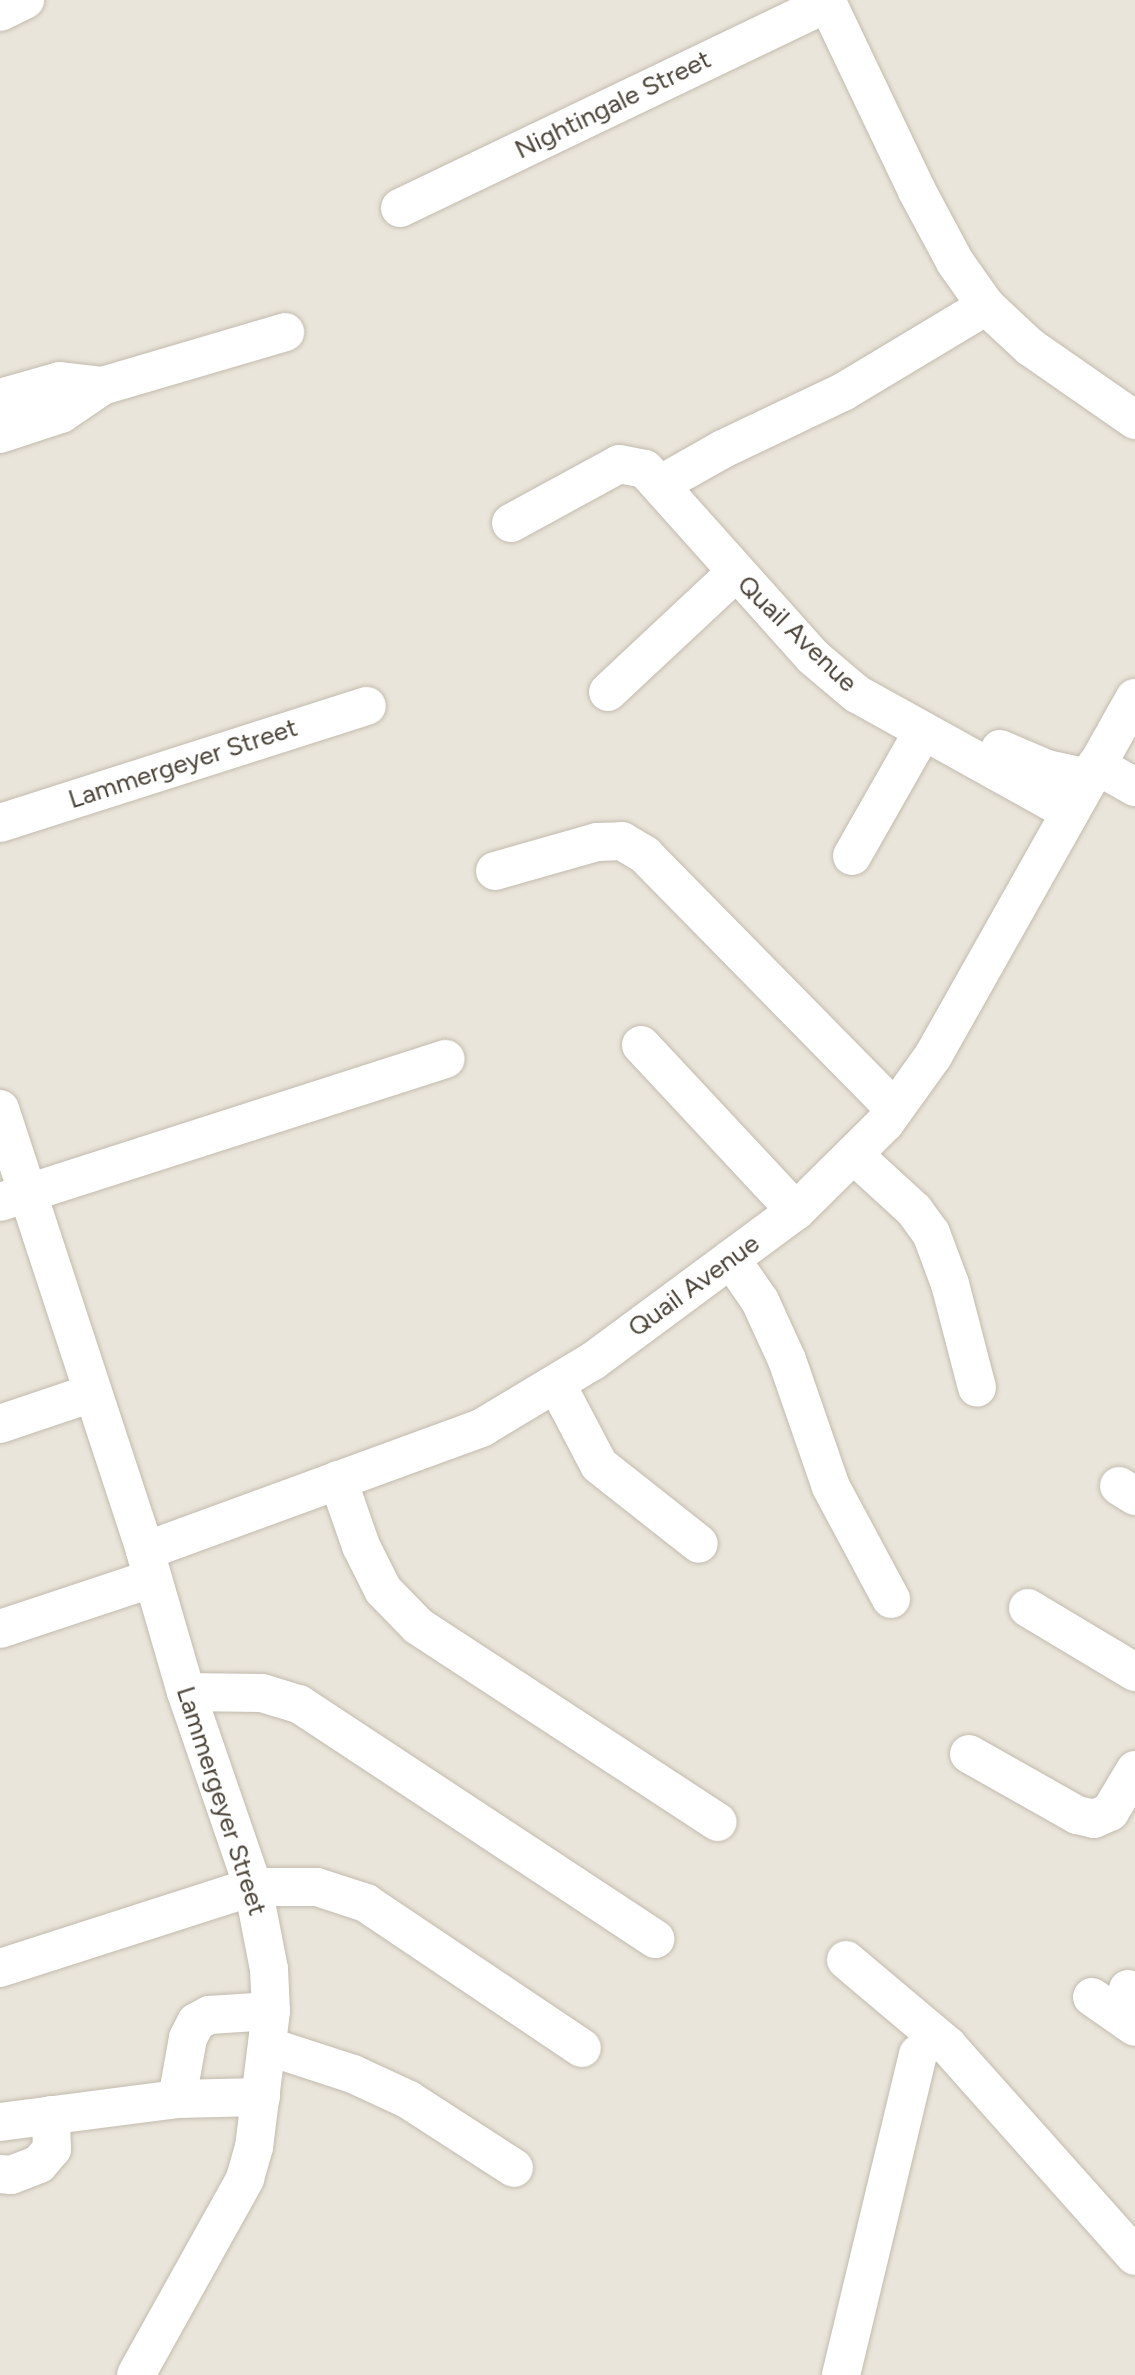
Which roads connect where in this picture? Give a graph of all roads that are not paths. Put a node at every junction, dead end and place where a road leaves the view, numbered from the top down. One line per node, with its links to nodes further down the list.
1 (25, 0): 3 (street)
2 (826, 2): 4 (street, Nightingale Street); 5 (street, Nightingale Street)
3 (0, 12)
4 (400, 208)
5 (986, 306): 8 (street, Nightingale Street); 9 (street)
6 (285, 332): 7 (street)
7 (2, 419)
8 (1135, 420)
9 (661, 484): 10 (street, Quail Avenue); 11 (street, Quail Avenue)
10 (511, 523)
11 (735, 573): 12 (street); 16 (street, Quail Avenue)
12 (608, 692)
13 (902, 692): 17 (street)
14 (1135, 698): 17 (street, Quail Avenue)
15 (366, 706): 20 (street, Lammergeyer Street)
16 (922, 733): 19 (street, Quail Avenue); 21 (street)
17 (1093, 772): 18 (street); 19 (street, Quail Avenue)
18 (1135, 788)
19 (1070, 812): 25 (street, Quail Avenue)
20 (0, 823)
21 (852, 856)
22 (495, 871): 25 (street)
23 (641, 1045): 29 (street)
24 (446, 1059): 28 (street)
25 (895, 1109): 27 (street, Quail Avenue)
26 (0, 1110): 28 (street, Lammergeyer Street)
27 (855, 1156): 29 (street, Quail Avenue); 32 (street)
28 (14, 1198): 33 (street, Lammergeyer Street)
29 (796, 1211): 30 (street, Quail Avenue)
30 (731, 1259): 31 (street, Quail Avenue); 38 (street)
31 (557, 1385): 35 (street, Quail Avenue); 36 (street)
32 (977, 1388)
33 (92, 1393): 34 (street); 37 (street, Lammergeyer Street)
34 (0, 1424)
35 (338, 1480): 37 (street, Quail Avenue); 45 (street)
36 (699, 1544)
37 (149, 1565): 40 (street, Quail Avenue); 42 (street, Lammergeyer Street)
38 (891, 1599)
39 (1028, 1608): 41 (street)
40 (0, 1629)
41 (1135, 1671)
42 (186, 1692): 46 (street, Lammergeyer Street); 47 (street)
43 (969, 1754): 44 (street)
44 (1135, 1770)
45 (718, 1822)
46 (253, 1887): 49 (street); 52 (street, Lammergeyer Street); 53 (street)
47 (655, 1938)
48 (846, 1960): 62 (street)
49 (0, 1968)
50 (1092, 1997): 51 (street)
51 (1135, 2027)
52 (269, 2029): 55 (street, Lammergeyer Street); 56 (street); 60 (street)
53 (582, 2048)
54 (918, 2054): 65 (street)
55 (261, 2096): 56 (street); 63 (street, Lammergeyer Street)
56 (177, 2099): 57 (street)
57 (51, 2115): 58 (street); 61 (street)
58 (0, 2122)
59 (869, 2160): 64 (street)
60 (514, 2168)
61 (0, 2174)
62 (1135, 2256)
63 (140, 2368)
64 (822, 2375)
65 (841, 2375)

